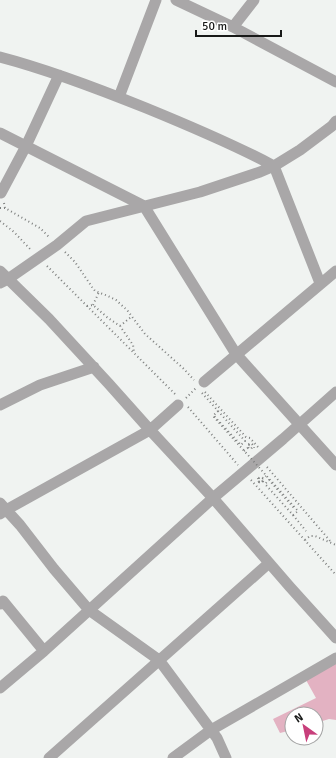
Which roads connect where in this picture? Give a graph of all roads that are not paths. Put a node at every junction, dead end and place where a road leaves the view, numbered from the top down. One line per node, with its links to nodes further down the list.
1 (156, 0): 8 (street)
2 (176, 0): 4 (street)
3 (254, 0): 4 (street)
4 (233, 27): 7 (street)
5 (0, 57): 6 (street)
6 (59, 75): 8 (street); 11 (street)
7 (336, 82)
8 (119, 97): 12 (street)
9 (335, 127): 12 (street)
10 (0, 133): 11 (street)
11 (26, 146): 13 (street); 14 (street)
12 (274, 166): 14 (street); 18 (street)
13 (1, 194)
14 (144, 206): 17 (street); 19 (street)
15 (0, 271): 17 (street)
16 (336, 271): 18 (street)
17 (4, 281): 20 (street)
18 (320, 283): 19 (street)
19 (236, 354): 21 (street); 25 (street)
20 (94, 367): 24 (street); 26 (street)
21 (201, 384)
22 (336, 392): 25 (street)
23 (180, 403): 26 (street)
24 (0, 405)
25 (300, 425): 27 (street); 28 (street)
26 (150, 430): 28 (street); 29 (street)
27 (336, 465)
28 (213, 498): 30 (street); 32 (street)
29 (2, 509): 32 (street)
30 (269, 563): 33 (street); 36 (street)
31 (0, 604): 34 (street)
32 (89, 610): 34 (street); 36 (street)
33 (336, 638)
34 (44, 650): 37 (street)
35 (336, 658): 38 (street)
36 (159, 660): 38 (street); 39 (street)
37 (2, 683)
38 (211, 730): 40 (street); 41 (street)
39 (49, 758)
40 (173, 758)
41 (226, 758)

